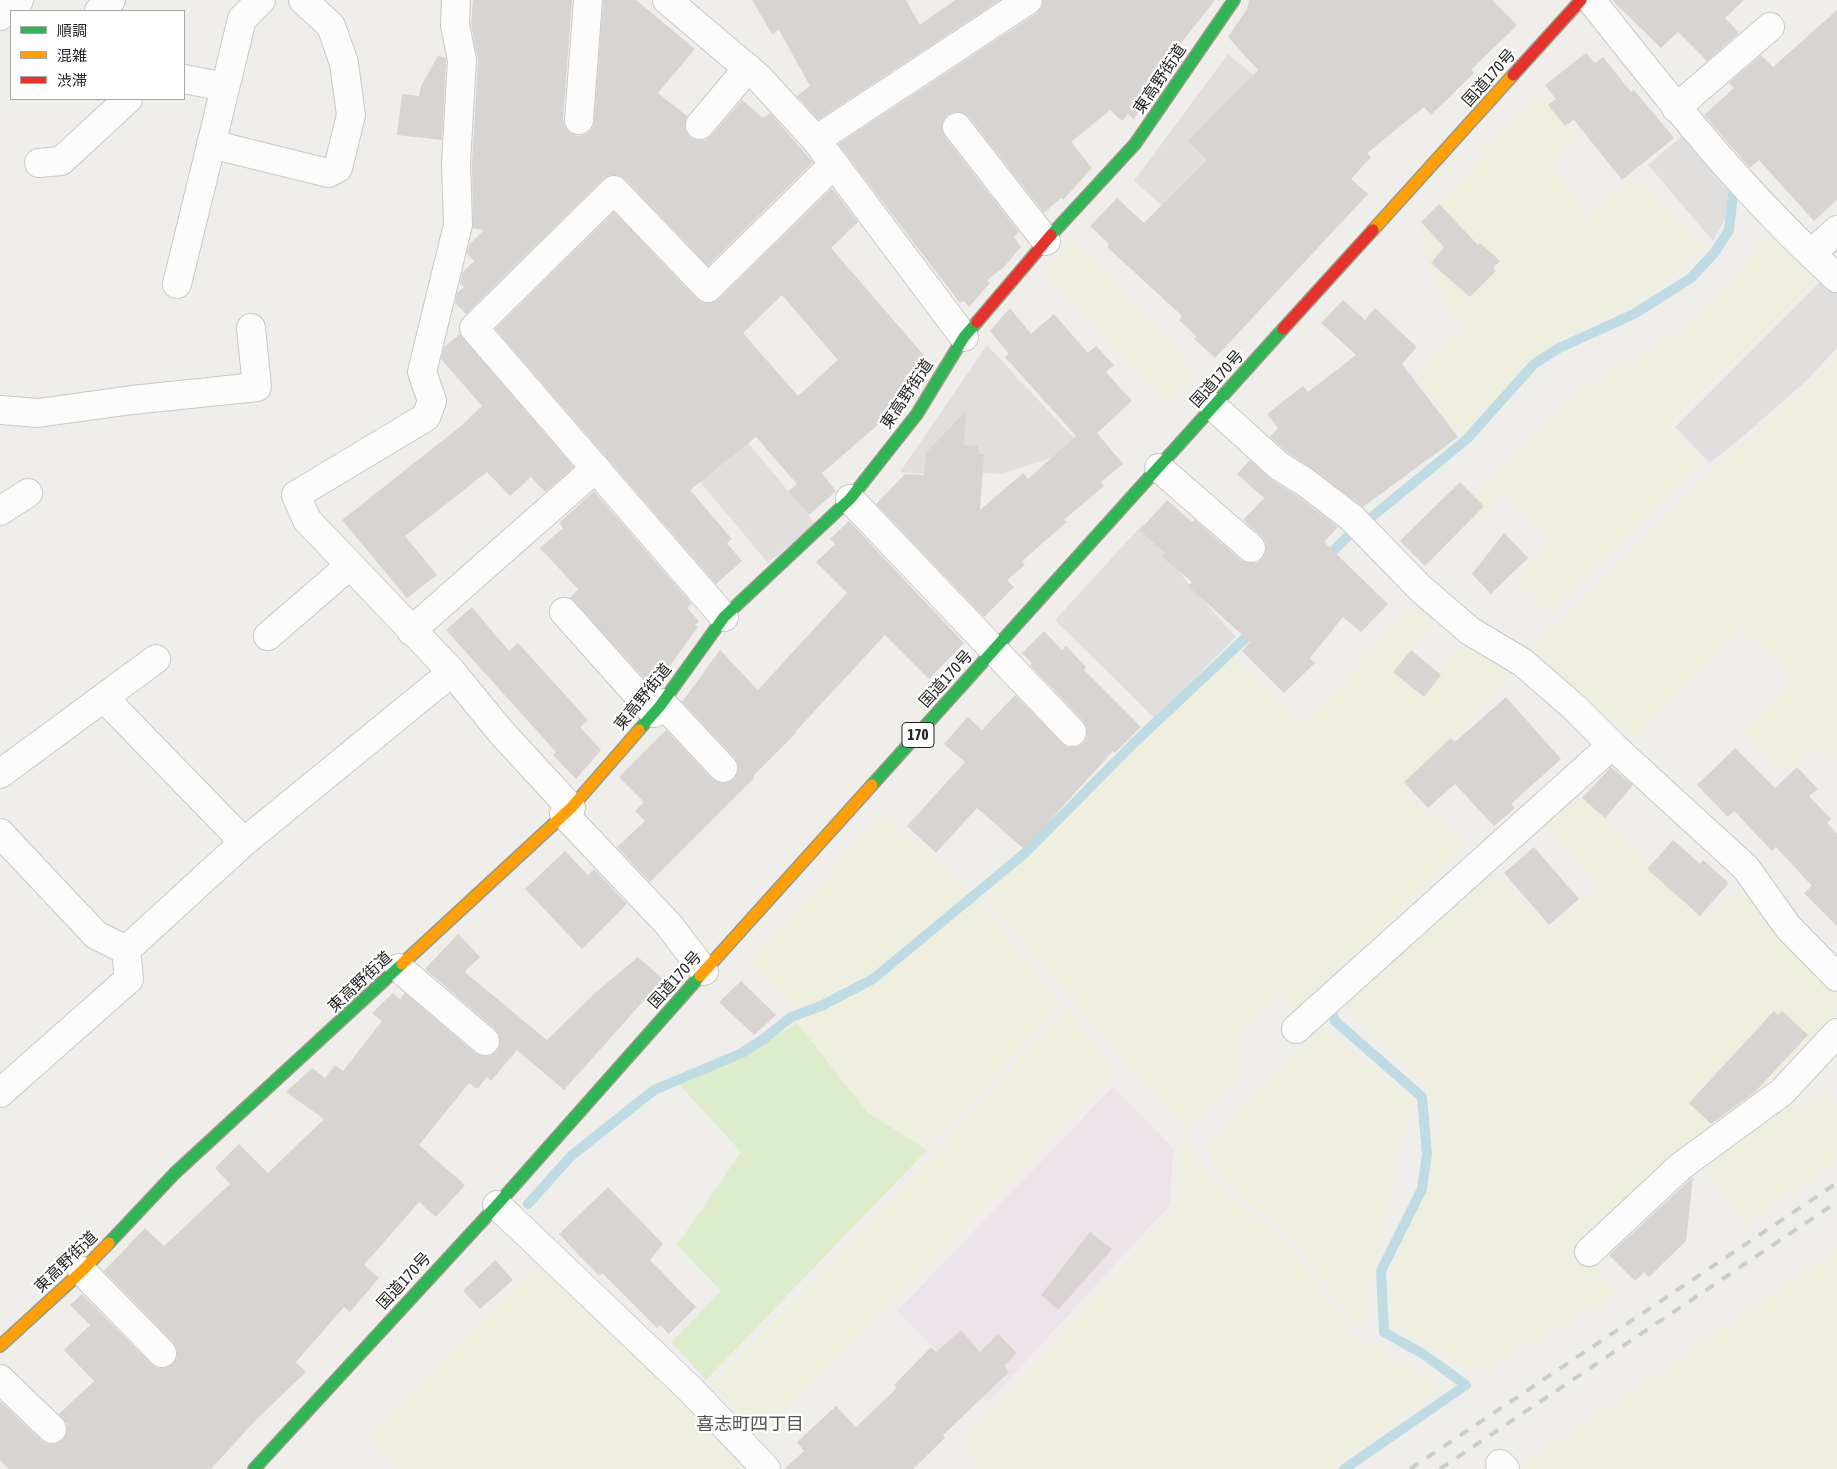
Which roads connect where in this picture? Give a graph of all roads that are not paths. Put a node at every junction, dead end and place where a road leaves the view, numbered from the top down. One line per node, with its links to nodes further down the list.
1 (111, 0): 11 (street)
2 (261, 0): 15 (street)
3 (303, 0): 22 (street)
4 (456, 0): 40 (street)
5 (588, 0): 18 (street)
6 (667, 0): 13 (street)
7 (1028, 0): 21 (street)
8 (1234, 0): 26 (main road, 東高野街道)
9 (1581, 0): 32 (main road, 国道170号 / 170)
10 (1591, 0): 17 (street)
11 (100, 10)
12 (1770, 28): 17 (street)
13 (748, 68): 19 (street); 21 (street)
14 (185, 79): 15 (street)
15 (225, 87): 22 (street)
16 (127, 100): 23 (street)
17 (1676, 108): 27 (street)
18 (580, 120)
19 (700, 125)
20 (957, 127): 26 (street)
21 (816, 140): 24 (street)
22 (211, 144): 29 (street)
23 (39, 163)
24 (834, 164): 31 (street); 34 (street)
25 (1837, 230): 27 (street)
26 (1046, 241): 31 (main road, 東高野街道)
27 (1811, 254): 28 (street)
28 (1837, 278)
29 (177, 284)
30 (251, 328): 33 (street)
31 (964, 337): 37 (main road, 東高野街道)
32 (1214, 407): 35 (main road, 国道170号 / 170); 51 (street)
33 (0, 410)
34 (596, 468): 42 (street); 43 (street)
35 (1159, 468): 39 (street); 45 (main road, 国道170号 / 170)
36 (28, 493): 38 (street)
37 (850, 499): 42 (main road, 東高野街道); 45 (street)
38 (0, 511)
39 (1251, 548)
40 (349, 566): 43 (street); 44 (street)
41 (564, 612): 49 (street)
42 (724, 617): 49 (main road, 東高野街道)
43 (411, 631): 47 (street)
44 (268, 636)
45 (994, 650): 50 (street); 59 (main road, 国道170号 / 170)
46 (156, 659): 48 (street)
47 (452, 672): 54 (street); 56 (street)
48 (104, 698): 53 (street); 56 (street)
49 (658, 708): 52 (street); 54 (main road, 東高野街道)
50 (1072, 732)
51 (1612, 745): 60 (street); 61 (street)
52 (723, 768)
53 (0, 774)
54 (567, 811): 58 (main road, 東高野街道); 59 (street)
55 (0, 833): 57 (street)
56 (244, 842): 57 (street)
57 (126, 950): 64 (street)
58 (399, 968): 63 (street); 67 (main road, 東高野街道)
59 (704, 972): 65 (main road, 国道170号 / 170)
60 (1837, 977)
61 (1296, 1028)
62 (1837, 1033): 66 (street)
63 (485, 1041)
64 (5, 1079)
65 (497, 1205): 72 (main road, 国道170号 / 170); 73 (street)
66 (1589, 1252)
67 (82, 1271): 68 (main road, 東高野街道); 69 (street)
68 (0, 1346)
69 (162, 1353)
70 (0, 1379): 71 (street)
71 (52, 1429)
72 (254, 1469)
73 (766, 1469)

